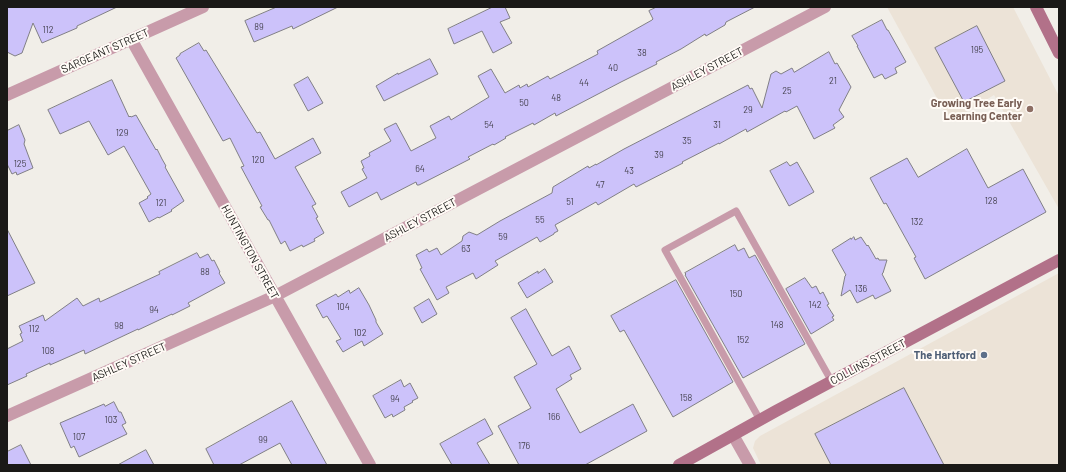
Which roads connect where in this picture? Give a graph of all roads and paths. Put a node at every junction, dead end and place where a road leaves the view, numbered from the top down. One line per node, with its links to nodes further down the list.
1 (203, 7): 4 (street, SARGEANT STREET)
2 (825, 7): 8 (street, ASHLEY STREET)
3 (1036, 7): 5 (street)
4 (131, 39): 6 (street, SARGEANT STREET); 8 (street, HUNTINGTON STREET)
5 (1059, 53)
6 (7, 95)
7 (1059, 260): 9 (street, COLLINS STREET)
8 (275, 296): 10 (street, ASHLEY STREET); 13 (street, HUNTINGTON STREET)
9 (832, 382): 11 (street, COLLINS STREET); 11 (lane)
10 (7, 416)
11 (760, 420): 12 (street, COLLINS STREET)
12 (733, 435): 14 (street, COLLINS STREET); 15 (street)
13 (370, 465)
14 (679, 465)
15 (750, 465)

